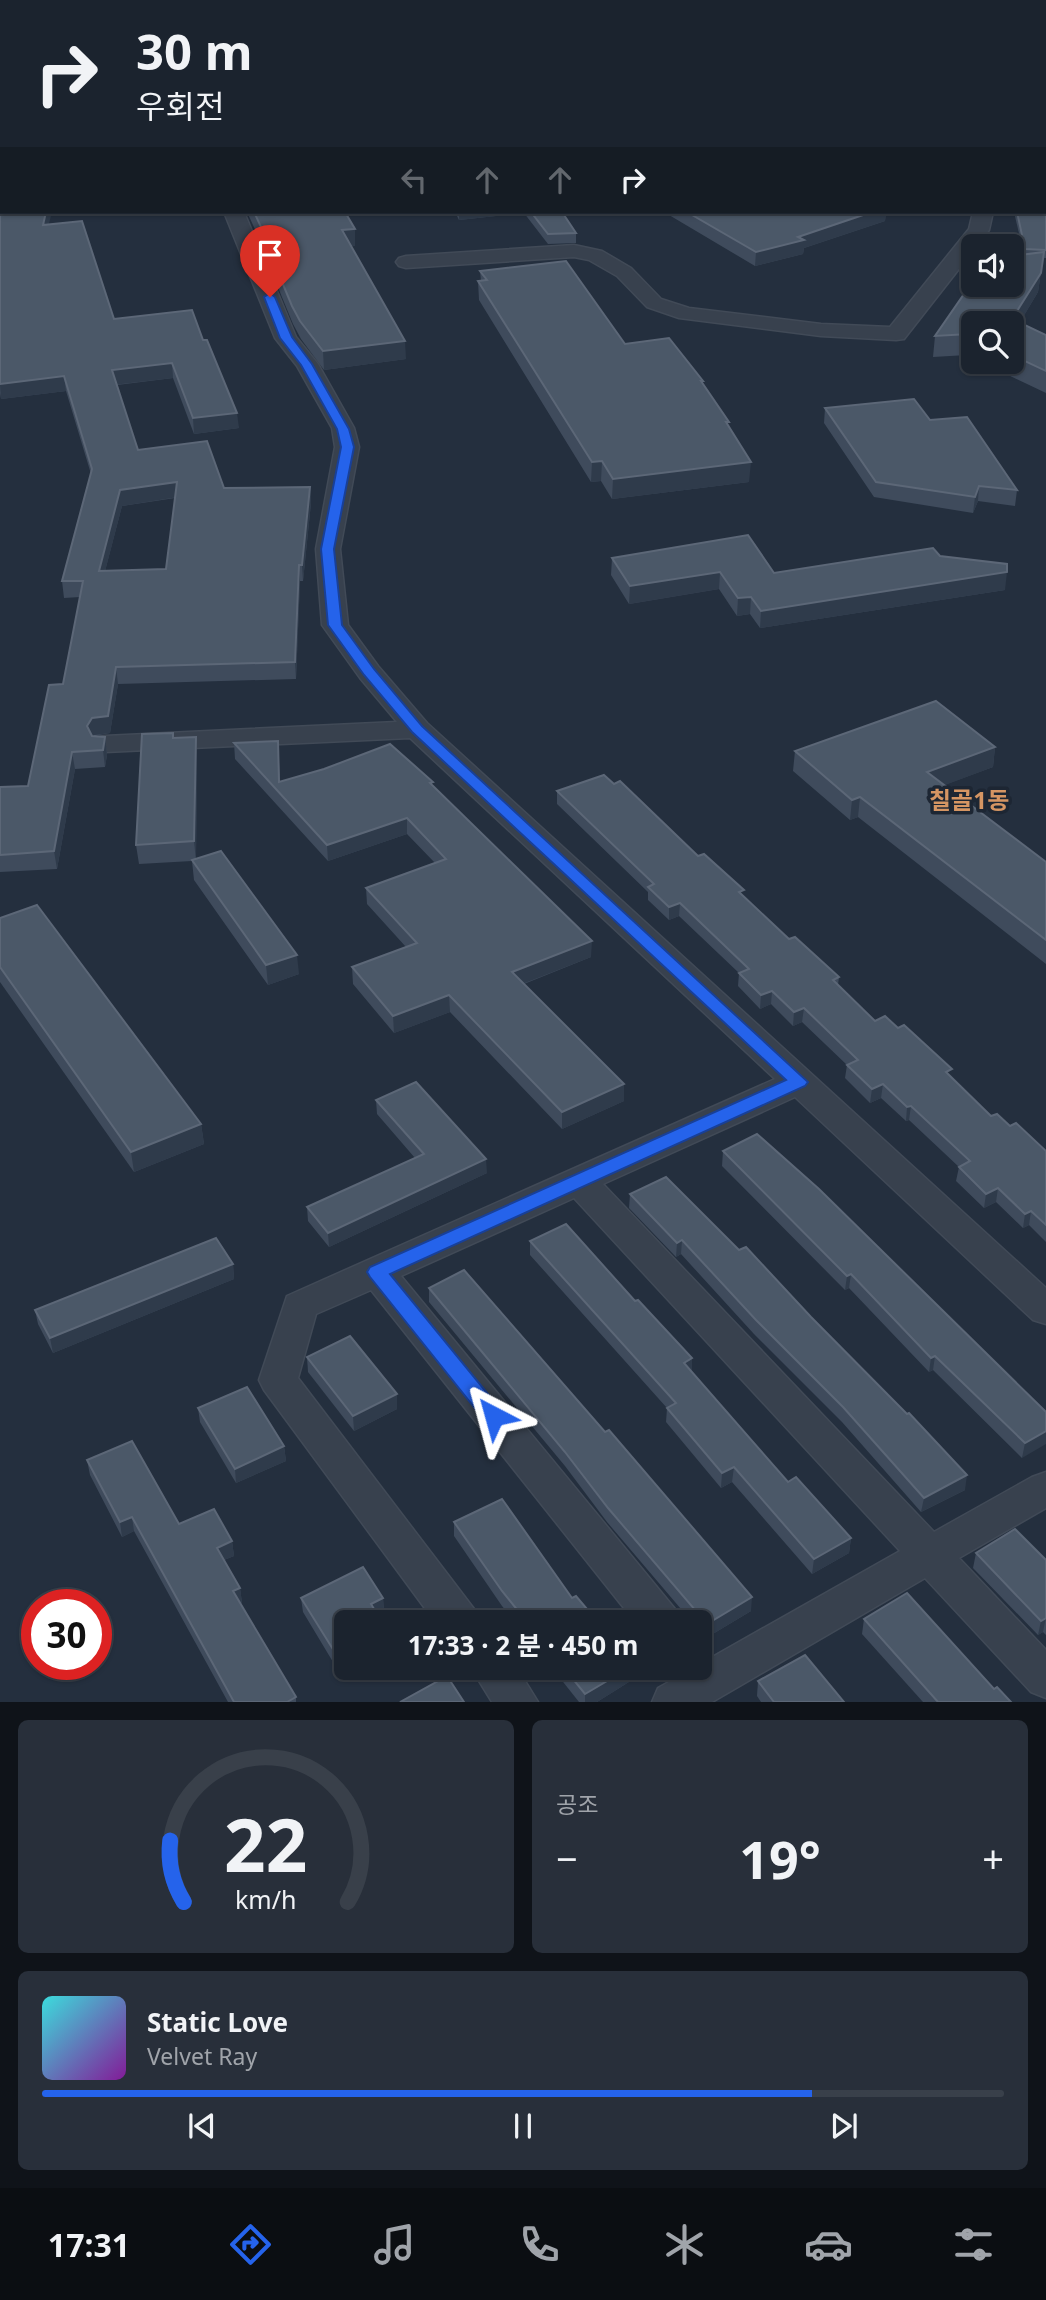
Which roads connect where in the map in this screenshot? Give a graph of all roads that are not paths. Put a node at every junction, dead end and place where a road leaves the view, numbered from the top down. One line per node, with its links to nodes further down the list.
1 (235, 214): 4 (street)
2 (983, 214): 3 (street)
3 (406, 262)
4 (417, 729): 5 (street); 6 (street)
5 (105, 744)
6 (799, 1082): 7 (street); 9 (street)
7 (579, 1181): 8 (street); 11 (street)
8 (377, 1272): 12 (street); 13 (street)
9 (1046, 1310)
10 (1046, 1488): 11 (street)
11 (930, 1554): 14 (street); 16 (street)
12 (449, 1610)
13 (650, 1610)
14 (1046, 1679)
15 (501, 1680): 17 (street)
16 (700, 1688)
17 (517, 1702)

